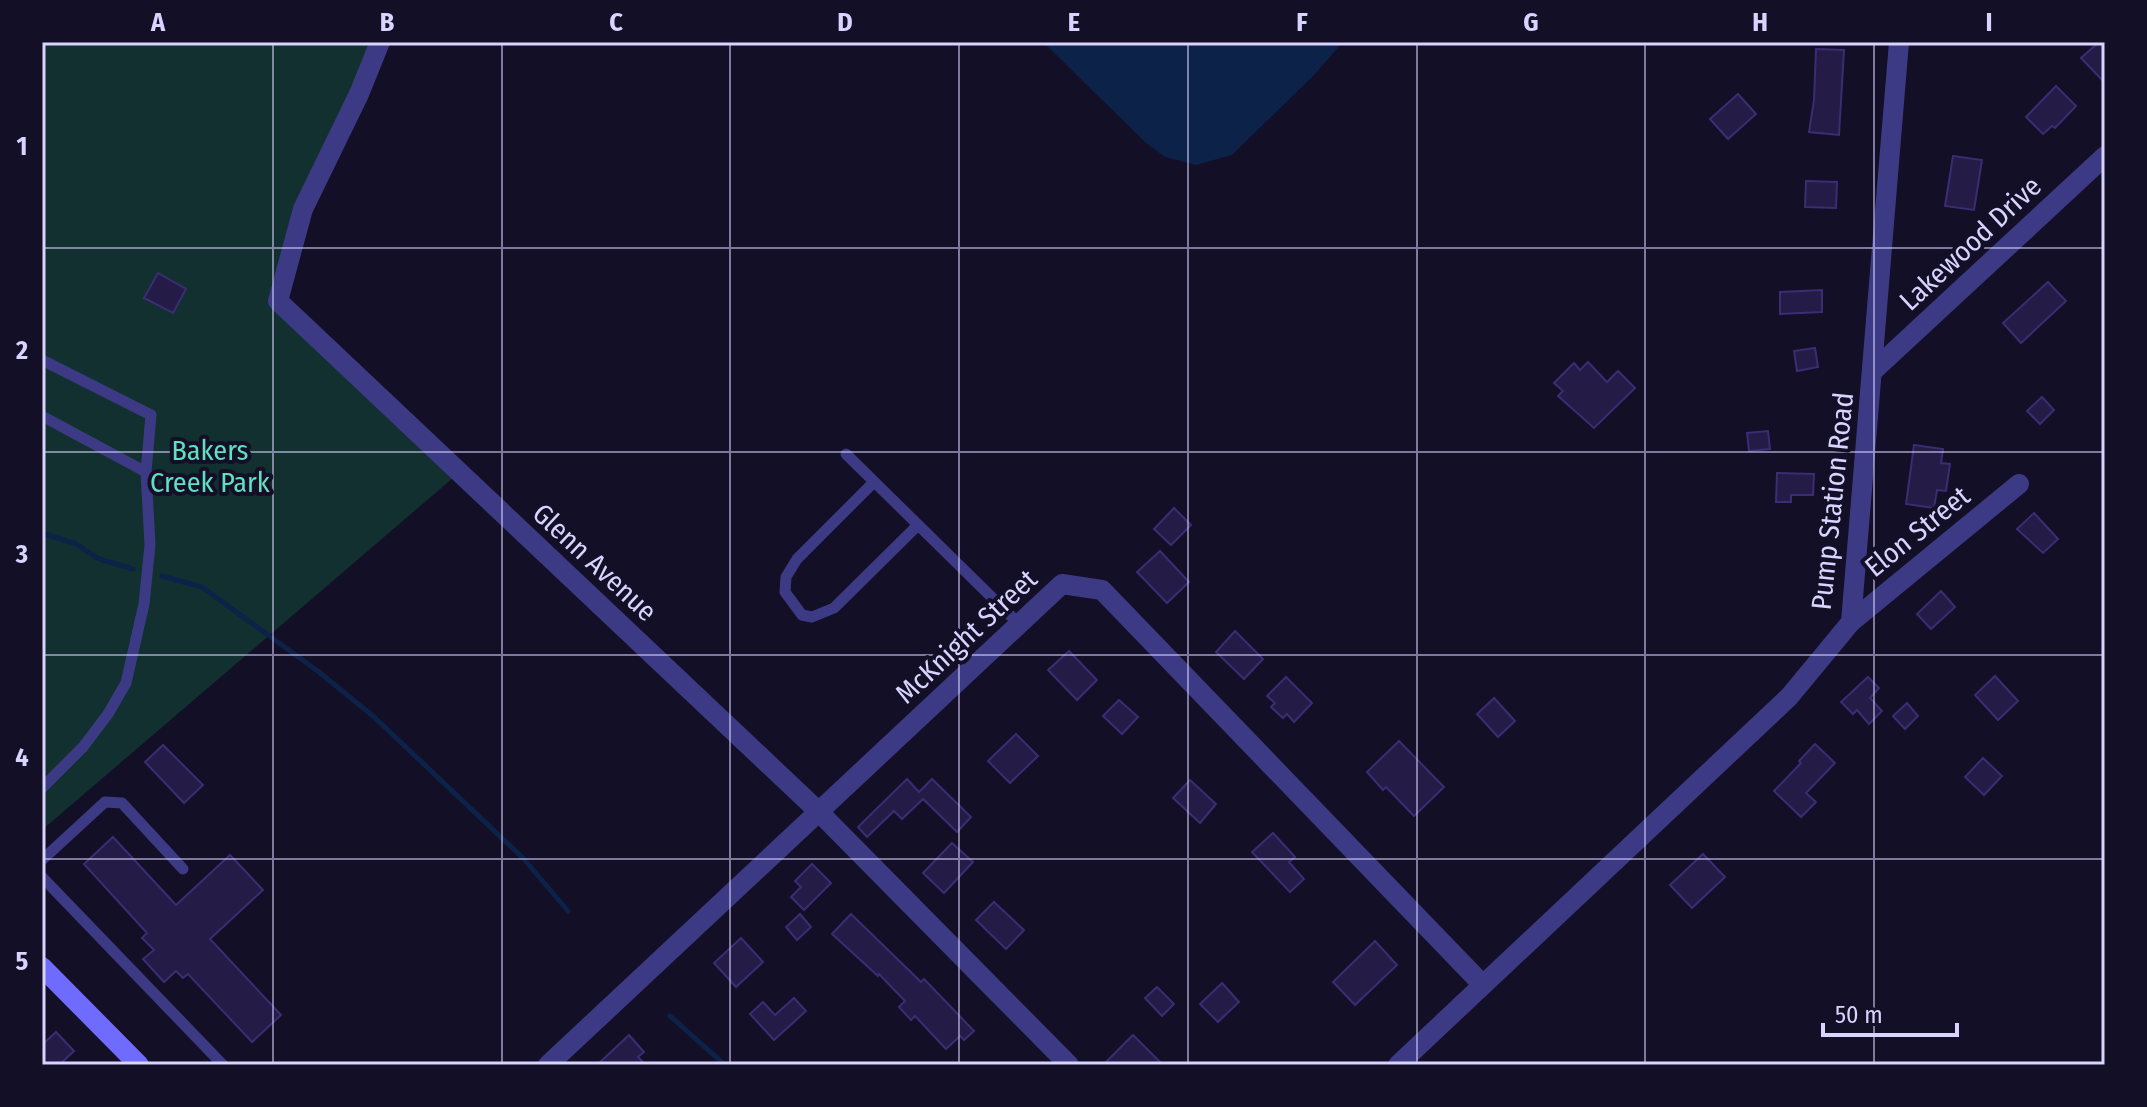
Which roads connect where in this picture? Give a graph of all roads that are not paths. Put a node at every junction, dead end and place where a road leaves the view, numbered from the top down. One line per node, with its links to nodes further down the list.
1 (380, 42): 15 (street, Glenn Avenue)
2 (1899, 42): 5 (street, Pump Station Road)
3 (2105, 156): 5 (street, Lakewood Drive)
4 (42, 360): 8 (lane)
5 (1873, 371): 12 (street, Pump Station Road)
6 (42, 416): 8 (lane)
7 (846, 454): 9 (lane)
8 (146, 472): 14 (lane)
9 (874, 482): 11 (lane); 11 (lane)
10 (2019, 484): 12 (street, Elon Street)
11 (918, 525): 13 (lane)
12 (1851, 622): 20 (street, Pump Station Road)
13 (1019, 624): 15 (street, McKnight Street); 20 (street, McKnight Street)
14 (42, 788)
15 (818, 811): 23 (street, McKnight Street); 24 (street, Glenn Avenue)
16 (42, 860): 17 (lane)
17 (183, 869)
18 (42, 877): 22 (lane)
19 (42, 967): 21 (street)
20 (1482, 984): 25 (street, Pump Station Road)
21 (139, 1065)
22 (223, 1065)
23 (548, 1065)
24 (1069, 1065)
25 (1398, 1065)

